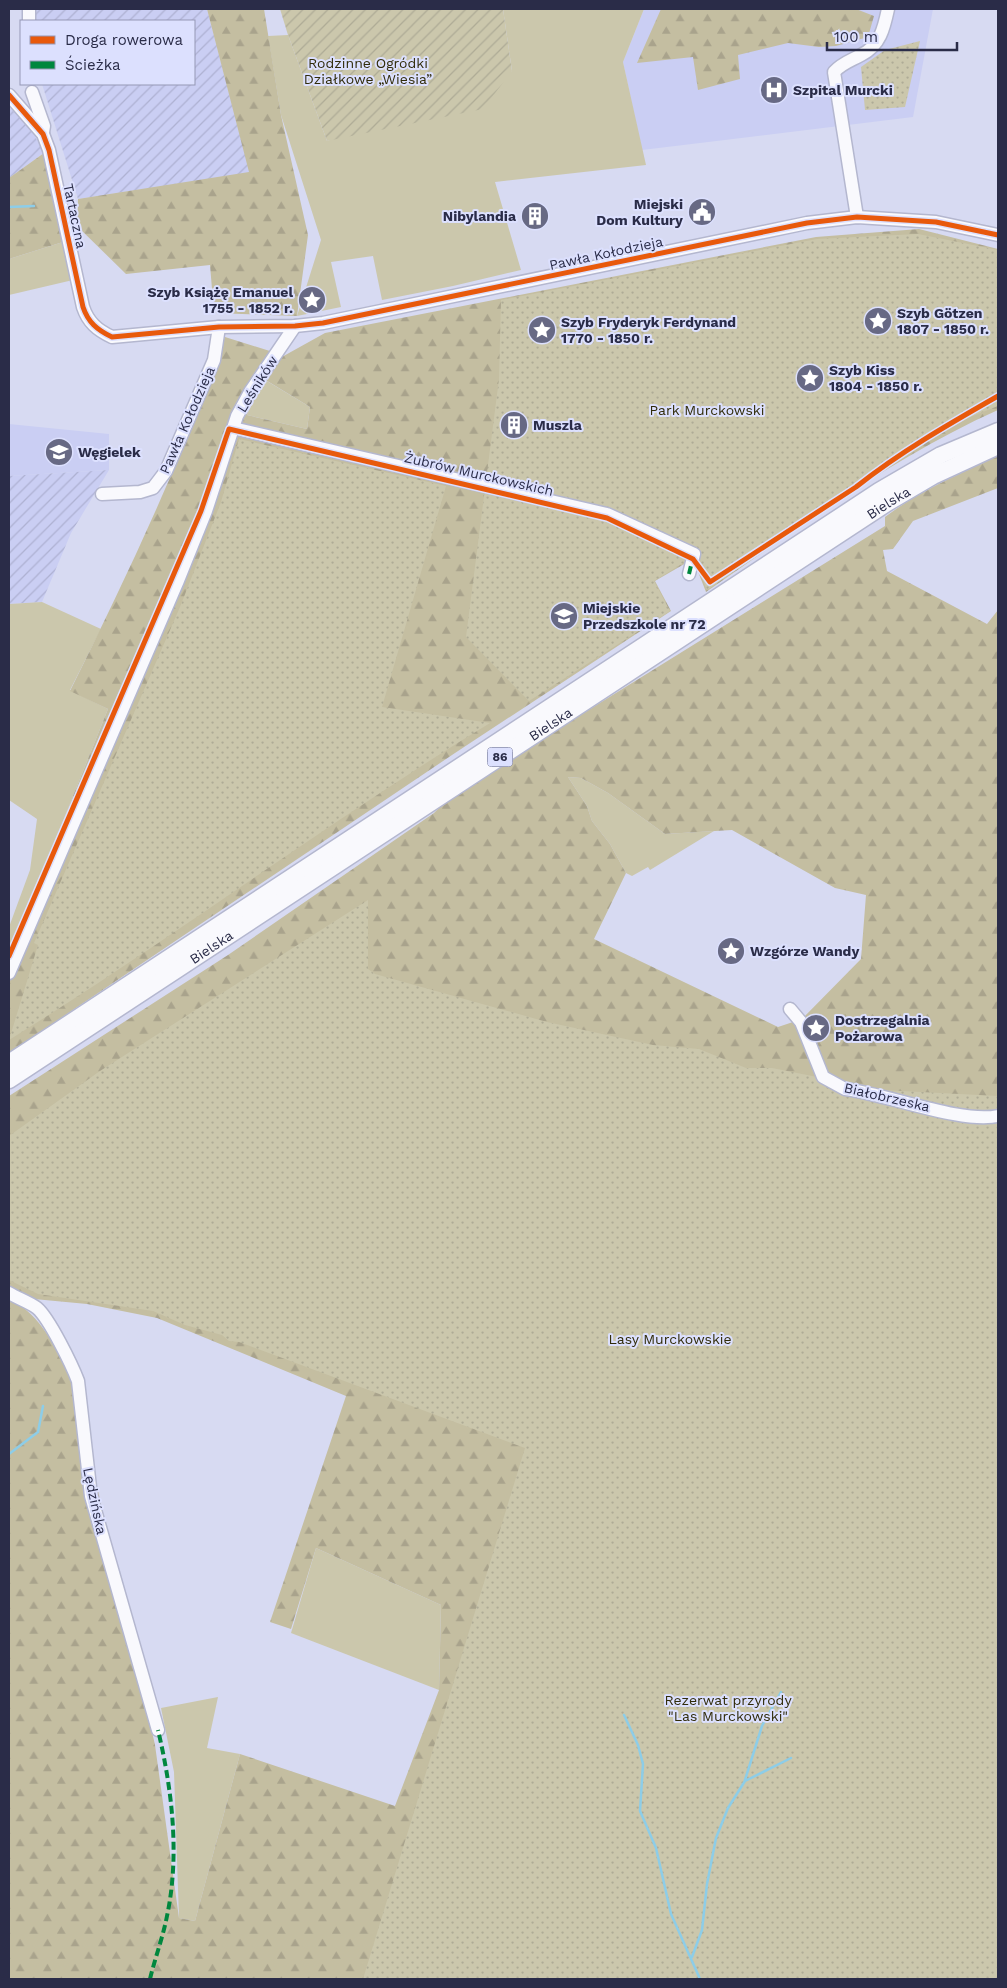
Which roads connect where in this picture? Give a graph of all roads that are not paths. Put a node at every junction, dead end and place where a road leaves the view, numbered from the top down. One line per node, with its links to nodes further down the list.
1 (888, 9): 6 (street)
2 (32, 88): 4 (street, Tartaczna); 5 (street, Tartaczna)
3 (9, 95): 4 (street)
4 (20, 106): 5 (street, Tartaczna)
5 (43, 134): 10 (street, Tartaczna)
6 (857, 217): 7 (street, Pawła Kołodzieja); 8 (street, Pawła Kołodzieja)
7 (998, 235)
8 (295, 326): 9 (street, Pawła Kołodzieja); 11 (street, Leśników)
9 (219, 328): 10 (street, Pawła Kołodzieja); 14 (street, Pawła Kołodzieja)
10 (102, 332)
11 (233, 428): 15 (street, Żubrów Murckowskich); 16 (street, Leśników)
12 (998, 431): 18 (main road, Bielska / 86)
13 (998, 446): 19 (main road, Bielska / 86)
14 (102, 494)
15 (688, 574)
16 (9, 973)
17 (790, 1009): 20 (street, Białobrzeska)
18 (9, 1063)
19 (9, 1080)
20 (998, 1116)
21 (9, 1293): 22 (street, Lędzińska)
22 (158, 1730)

